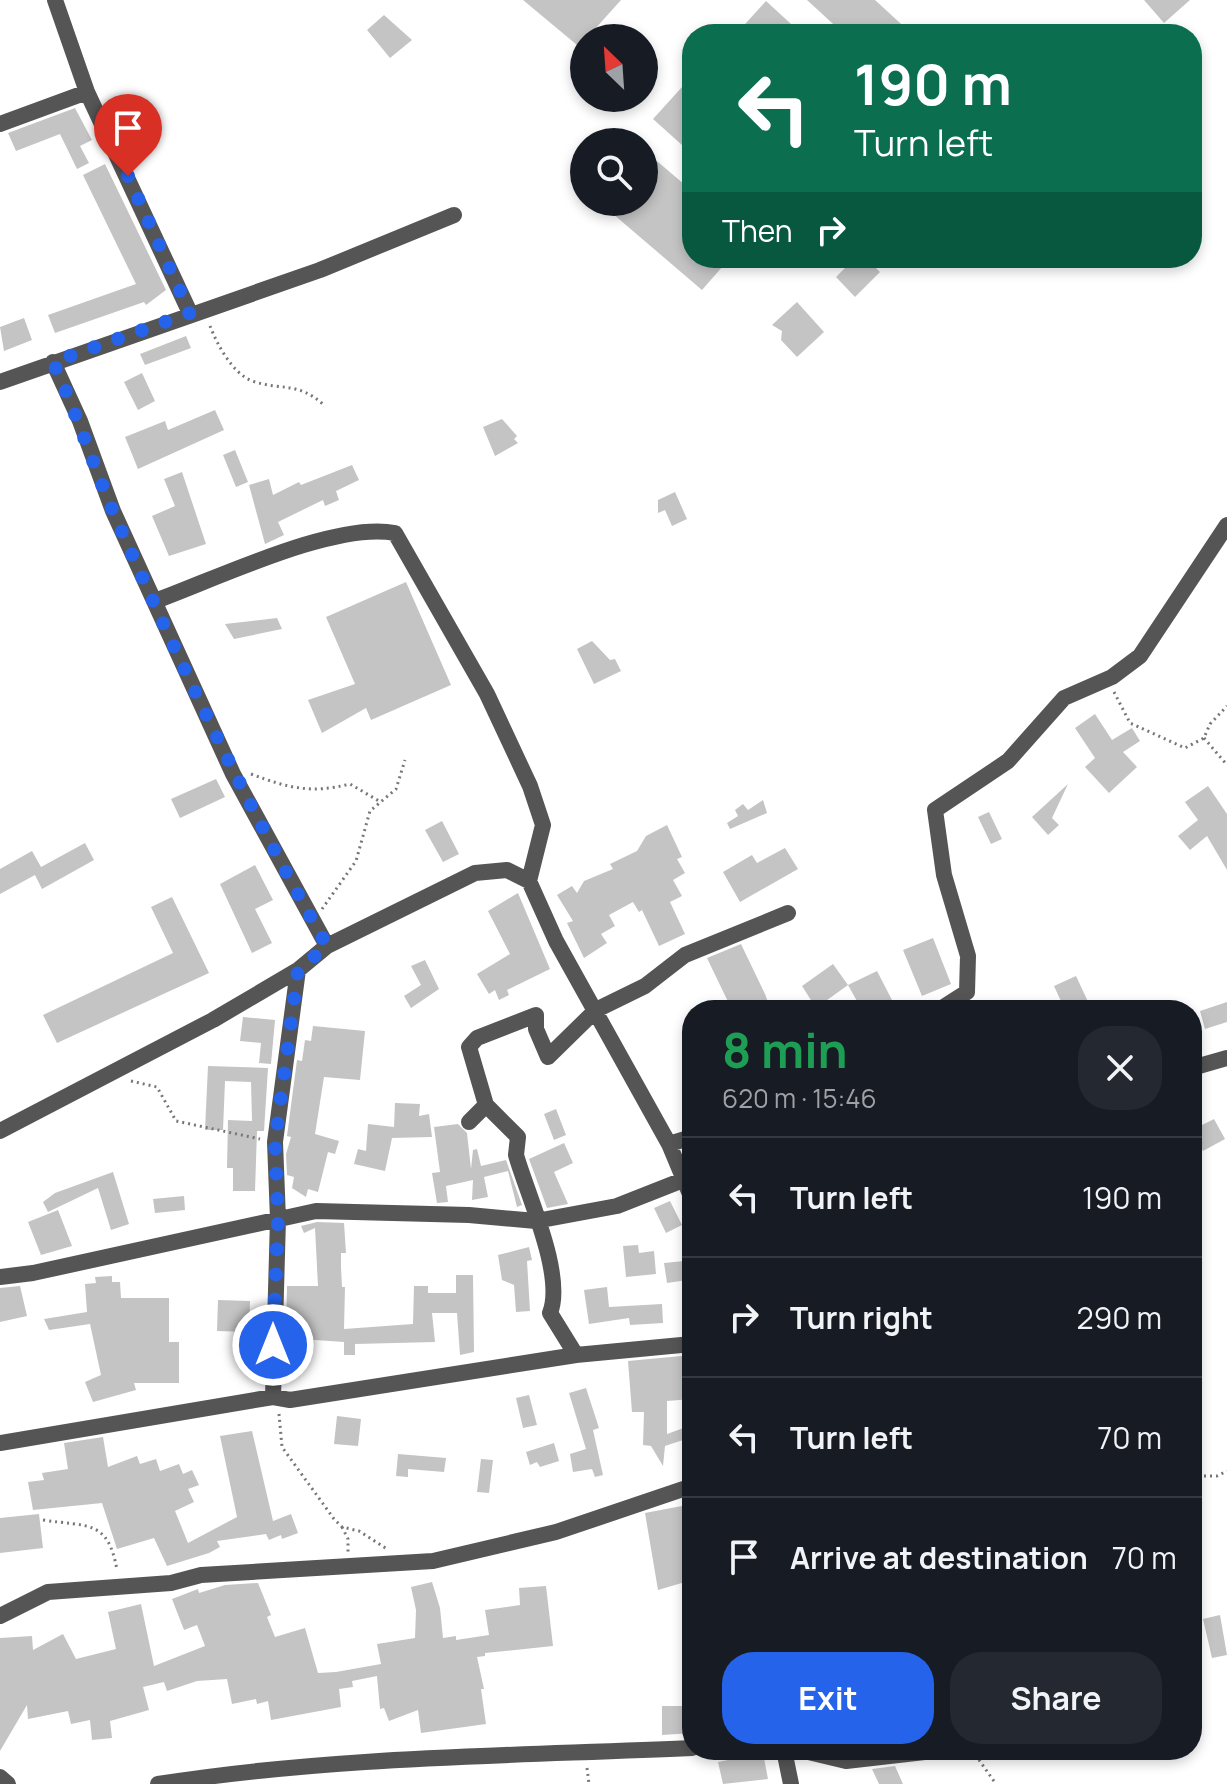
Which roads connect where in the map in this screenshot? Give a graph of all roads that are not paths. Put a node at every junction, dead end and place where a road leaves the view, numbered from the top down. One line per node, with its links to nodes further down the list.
1 (55, 0): 2 (street)
2 (87, 92): 3 (street); 5 (street)
3 (0, 124)
4 (454, 215): 5 (street)
5 (197, 312): 6 (street)
6 (53, 362): 7 (street); 9 (street)
7 (0, 382)
8 (1227, 525): 14 (street)
9 (155, 601): 10 (street); 12 (street)
10 (529, 881): 12 (street); 15 (street)
11 (788, 913): 15 (street)
12 (327, 946): 13 (street)
13 (298, 970): 20 (street); 25 (street)
14 (955, 1000)
15 (596, 1010): 18 (street); 22 (street)
16 (1227, 1058): 17 (street)
17 (1202, 1065)
18 (486, 1105): 19 (street); 26 (street)
19 (469, 1122)
20 (0, 1131)
21 (682, 1140): 22 (street)
22 (669, 1144): 23 (street)
23 (682, 1177)
24 (682, 1180): 26 (street)
25 (278, 1219): 26 (street); 27 (street); 30 (street)
26 (536, 1221): 29 (street)
27 (0, 1277)
28 (682, 1345): 29 (street)
29 (576, 1355): 30 (street)
30 (276, 1397): 31 (street)
31 (0, 1443)
32 (682, 1489): 33 (street)
33 (0, 1616)
34 (682, 1748): 38 (street)
35 (786, 1760): 39 (street)
36 (0, 1777): 37 (street)
37 (8, 1784)
38 (158, 1784)
39 (791, 1784)

